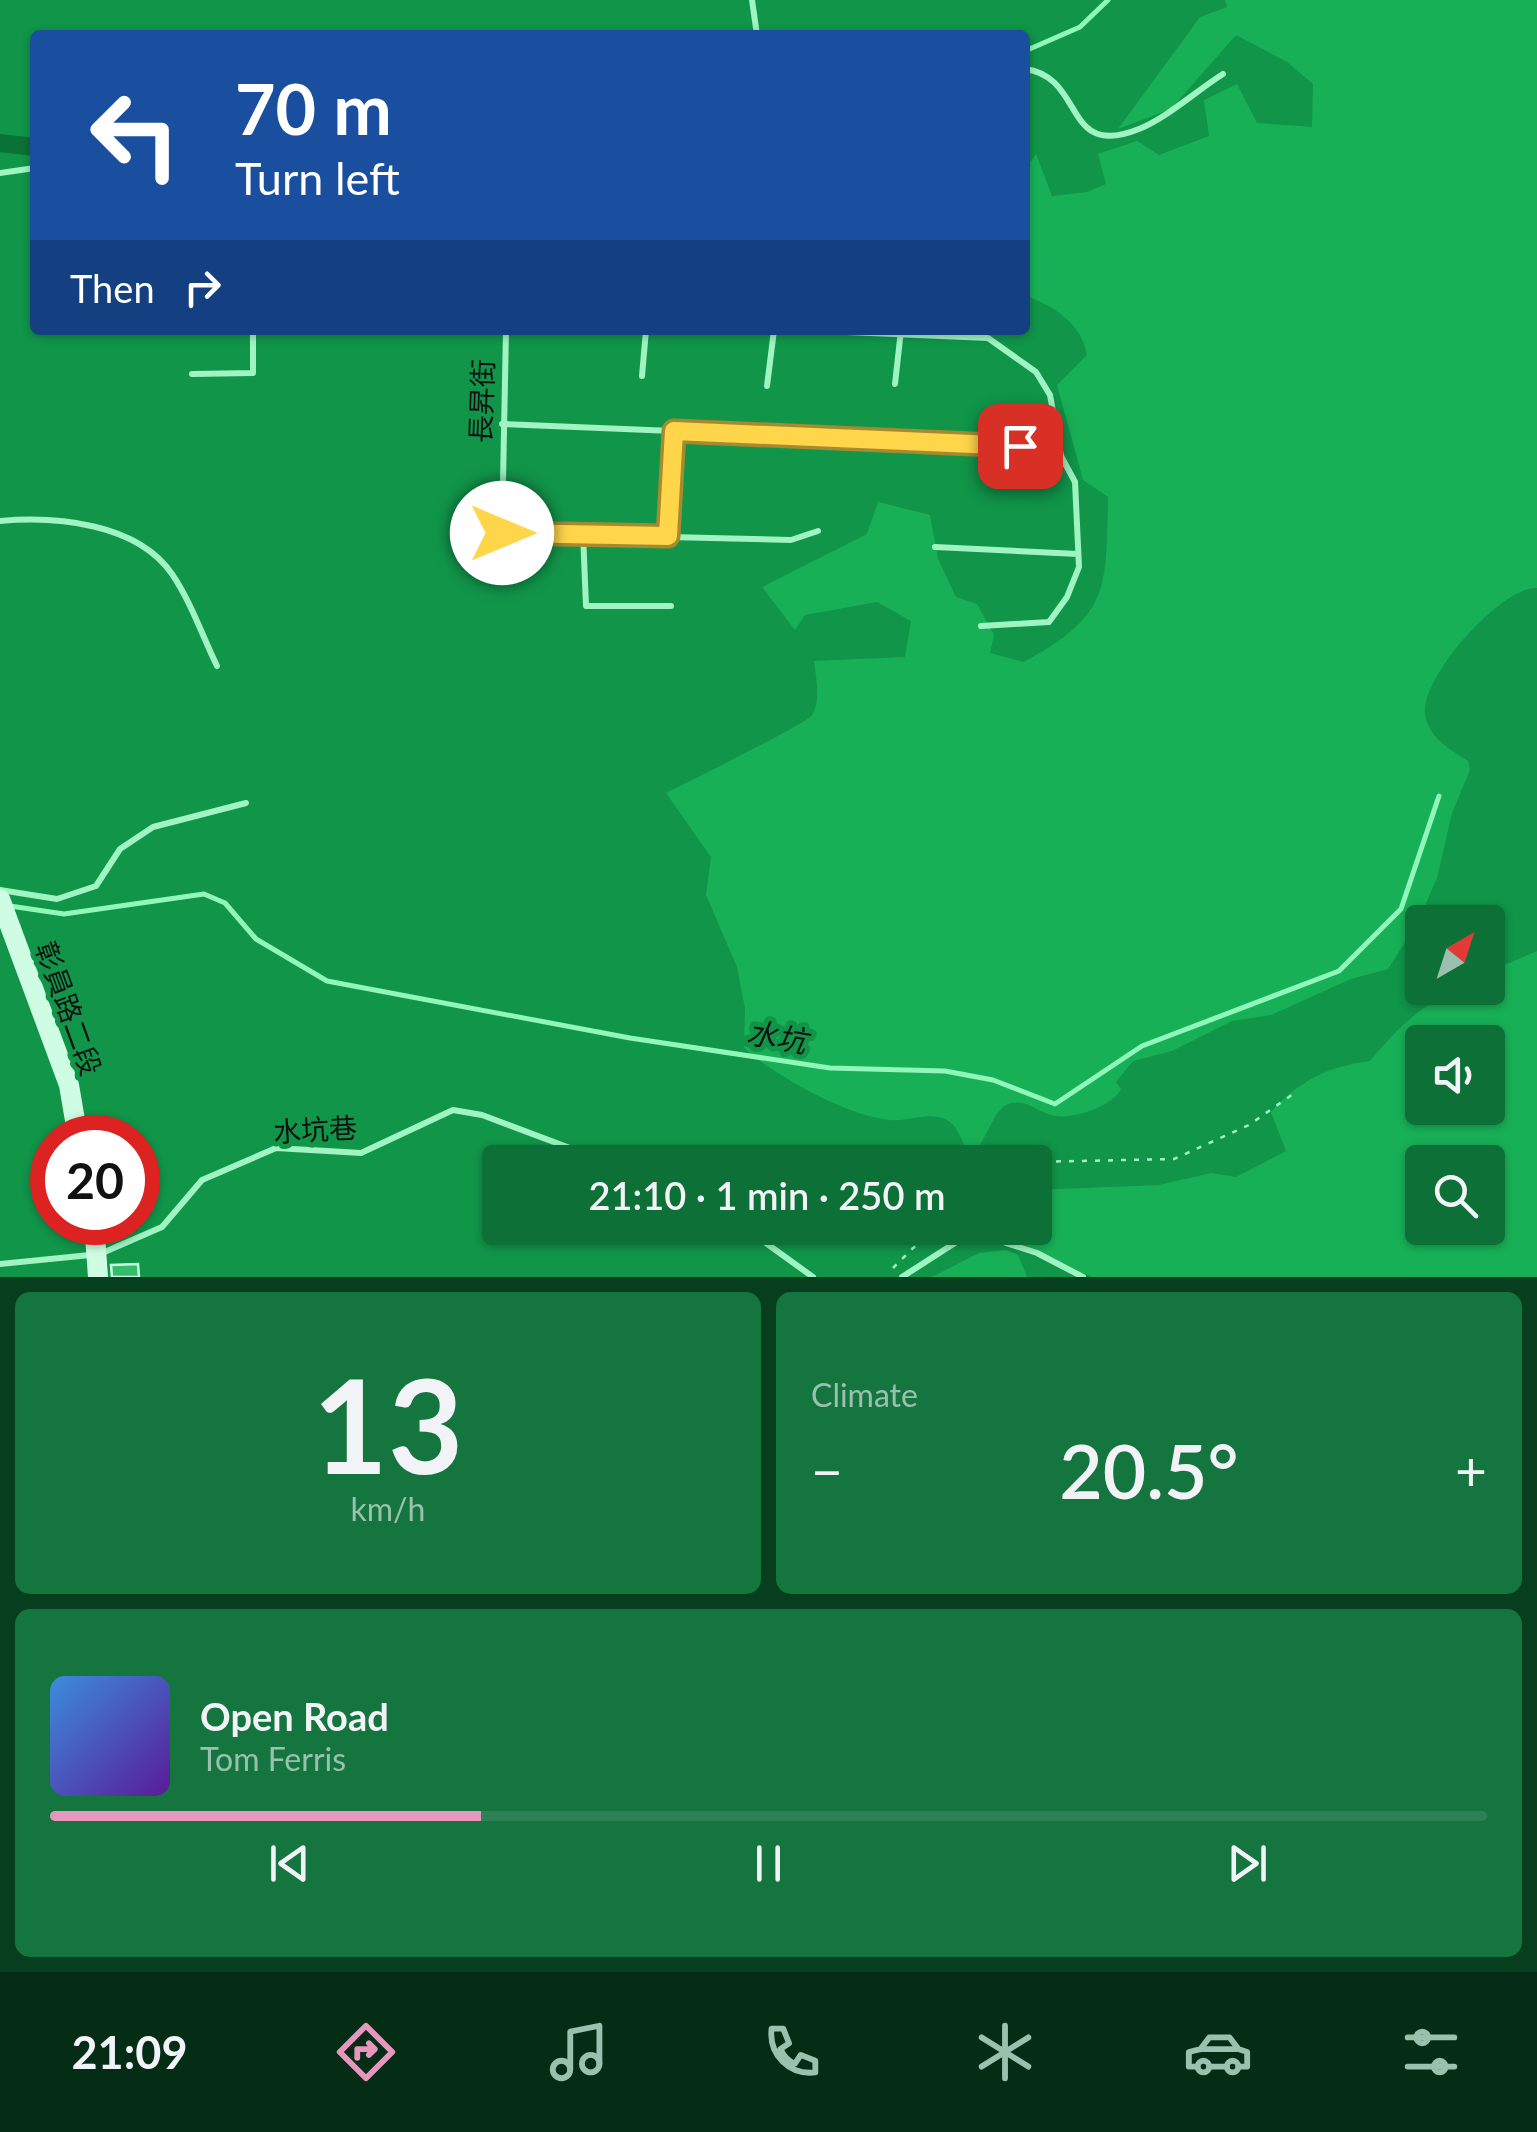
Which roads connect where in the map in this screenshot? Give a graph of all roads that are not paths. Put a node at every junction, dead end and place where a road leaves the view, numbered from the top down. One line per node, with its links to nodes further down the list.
1 (752, 0): 2 (lane)
2 (756, 30)
3 (1030, 71): 4 (lane)
4 (1223, 74)
5 (30, 169): 6 (lane)
6 (0, 174)
7 (253, 335): 13 (lane)
8 (506, 335): 17 (lane, 長昇街)
9 (646, 335): 14 (lane)
10 (773, 335): 16 (lane)
11 (901, 335): 15 (lane)
12 (944, 335): 19 (lane)
13 (192, 374)
14 (642, 376)
15 (895, 384)
16 (767, 386)
17 (502, 424): 18 (lane); 22 (lane, 長昇街)
18 (674, 431): 19 (lane); 23 (lane)
19 (1059, 447): 25 (lane)
20 (0, 521): 28 (lane)
21 (818, 530): 23 (lane)
22 (583, 533): 23 (lane); 26 (lane)
23 (668, 536)
24 (935, 547): 25 (lane)
25 (1078, 554): 27 (lane)
26 (671, 606)
27 (981, 626)
28 (216, 666)
29 (246, 803): 30 (lane)
30 (0, 890)
31 (2, 908): 32 (main road, 彰員路二段)
32 (74, 1115)
33 (562, 1145): 36 (lane, 水坑巷)
34 (98, 1245): 36 (main road)
35 (769, 1245): 39 (lane)
36 (100, 1254): 37 (lane, 水坑巷); 38 (main road)
37 (0, 1264)
38 (98, 1277)
39 (814, 1277)
40 (902, 1277): 41 (lane)
41 (1083, 1277)

